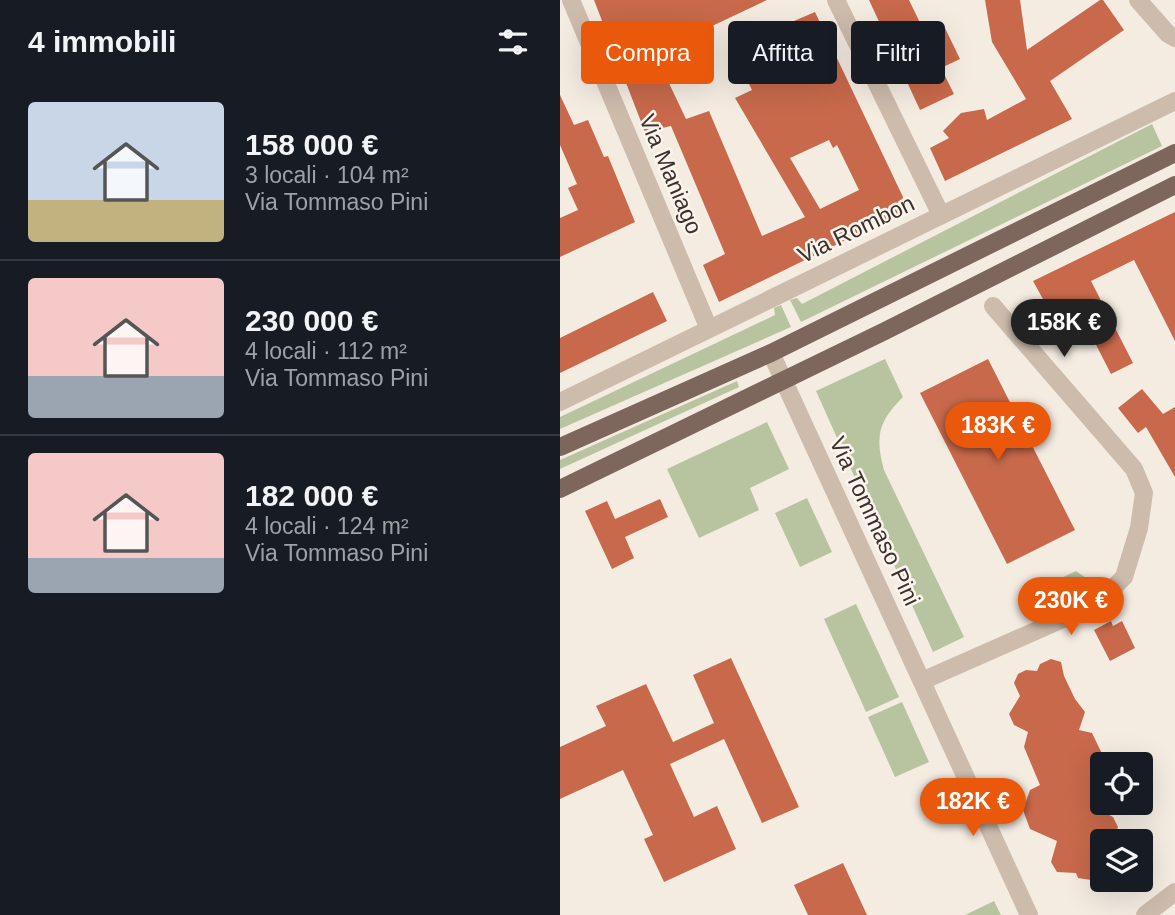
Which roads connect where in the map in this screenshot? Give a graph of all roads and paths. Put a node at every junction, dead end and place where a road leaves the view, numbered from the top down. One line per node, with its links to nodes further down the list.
1 (571, 0): 11 (street, Via Maniago)
2 (836, 0): 9 (street)
3 (1138, 0): 4 (street)
4 (1171, 36): 5 (street)
5 (1175, 53)
6 (1175, 101): 9 (street, Via Rombon)
7 (1175, 153): 12 (main road)
8 (1175, 185): 13 (main road)
9 (941, 215): 11 (street, Via Rombon)
10 (993, 306): 17 (street)
11 (709, 329): 14 (street, Via Rombon)
12 (771, 354): 13 (street); 15 (main road)
13 (784, 381): 16 (main road); 17 (street, Via Tommaso Pini)
14 (560, 402)
15 (560, 447)
16 (560, 489)
17 (922, 681): 19 (street, Via Tommaso Pini)
18 (1175, 892): 20 (street)
19 (1029, 915)
20 (1145, 915)

